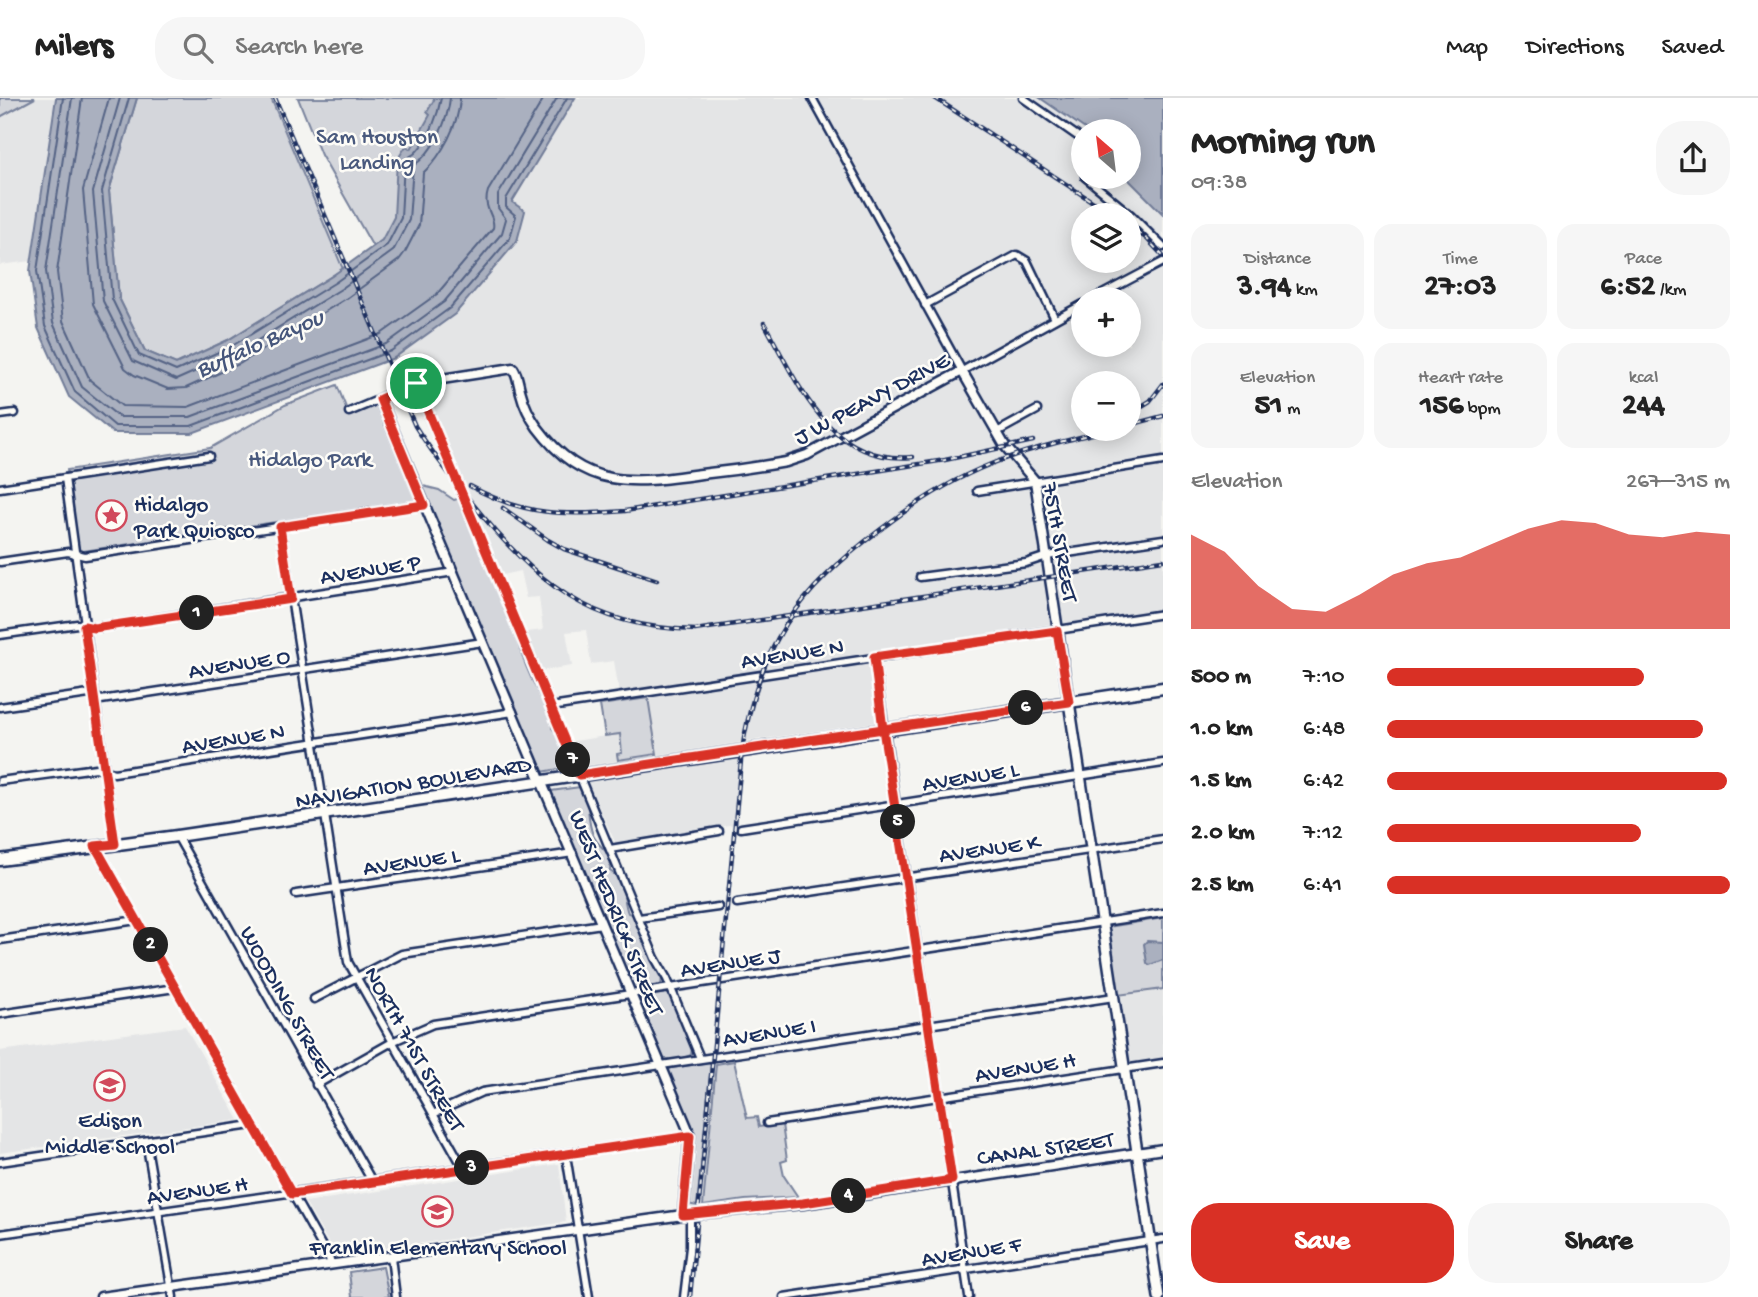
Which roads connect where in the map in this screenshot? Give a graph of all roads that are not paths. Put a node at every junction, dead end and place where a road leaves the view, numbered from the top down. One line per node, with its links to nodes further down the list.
1 (812, 98): 8 (street, 75TH STREET)
2 (1023, 98): 3 (street)
3 (1071, 132)
4 (1099, 189): 5 (street)
5 (1163, 247)
6 (1163, 262): 7 (street)
7 (1116, 287)
8 (925, 305): 10 (street); 11 (street, 75TH STREET)
9 (1071, 310): 10 (street, J W PEAVY DRIVE)
10 (1055, 319): 11 (street, J W PEAVY DRIVE)
11 (962, 371): 12 (street, J W PEAVY DRIVE); 18 (street, 75TH STREET)
12 (416, 383): 13 (street, J W PEAVY DRIVE); 45 (street)
13 (380, 399): 15 (street, J W PEAVY DRIVE); 25 (street, WEST HEDRICK STREET)
14 (1037, 410): 18 (street)
15 (349, 412)
16 (15, 413): 17 (street)
17 (0, 415)
18 (997, 432): 22 (street, 75TH STREET)
19 (209, 456): 21 (street)
20 (1163, 461): 22 (street)
21 (65, 478): 23 (street); 28 (street)
22 (1035, 481): 24 (street); 29 (street, 75TH STREET)
23 (0, 488)
24 (977, 491)
25 (424, 505): 26 (street); 31 (street, WEST HEDRICK STREET)
26 (280, 527): 28 (street); 33 (street, NORTH 71ST STREET)
27 (1163, 539): 29 (street)
28 (75, 554): 30 (street); 35 (street)
29 (1047, 556): 32 (street); 36 (street, 75TH STREET)
30 (0, 562)
31 (455, 572): 33 (street, AVENUE P); 38 (street, WEST HEDRICK STREET)
32 (920, 577)
33 (291, 599): 35 (street, AVENUE P); 40 (street, NORTH 71ST STREET)
34 (1163, 614): 36 (street, AVENUE N)
35 (84, 626): 37 (street, AVENUE P); 42 (street)
36 (1057, 631): 39 (street, AVENUE N); 43 (street, 75TH STREET)
37 (0, 635)
38 (483, 642): 40 (street, AVENUE O); 46 (street, WEST HEDRICK STREET)
39 (874, 657): 45 (street, AVENUE N); 47 (street)
40 (303, 670): 42 (street, AVENUE O); 48 (street, NORTH 71ST STREET)
41 (1163, 688): 43 (main road, NAVIGATION BOULEVARD)
42 (94, 697): 44 (street, AVENUE O); 50 (street)
43 (1069, 702): 47 (main road, NAVIGATION BOULEVARD); 52 (main road, 75TH STREET)
44 (0, 707)
45 (551, 708): 51 (street)
46 (513, 712): 48 (street, AVENUE N); 54 (street, WEST HEDRICK STREET)
47 (883, 729): 51 (main road, NAVIGATION BOULEVARD); 55 (street)
48 (314, 743): 50 (street, AVENUE N); 56 (street, NORTH 71ST STREET)
49 (1163, 763): 52 (street, AVENUE L)
50 (105, 770): 53 (street, AVENUE N); 61 (street)
51 (579, 775): 54 (main road, NAVIGATION BOULEVARD); 63 (street)
52 (1081, 775): 55 (street, AVENUE L); 64 (main road, 75TH STREET)
53 (0, 781)
54 (543, 781): 56 (main road, NAVIGATION BOULEVARD); 65 (street, WEST HEDRICK STREET)
55 (895, 804): 57 (street, AVENUE L); 67 (street)
56 (326, 814): 59 (main road, NAVIGATION BOULEVARD); 68 (street, NORTH 71ST STREET)
57 (741, 828)
58 (719, 831): 63 (street)
59 (177, 836): 61 (main road, NAVIGATION BOULEVARD); 92 (street, WOODING STREET)
60 (1163, 839): 64 (street, AVENUE K)
61 (115, 844): 62 (main road, NAVIGATION BOULEVARD)
62 (95, 846): 66 (main road, NAVIGATION BOULEVARD); 74 (street)
63 (610, 849): 73 (street)
64 (1092, 849): 67 (street, AVENUE K); 75 (main road, 75TH STREET)
65 (573, 853): 68 (street, AVENUE L); 76 (street, WEST HEDRICK STREET)
66 (0, 860)
67 (907, 877): 70 (street, AVENUE K); 78 (street)
68 (336, 889): 69 (street, AVENUE L); 79 (street, NORTH 71ST STREET)
69 (296, 894)
70 (737, 903)
71 (718, 907): 73 (street)
72 (1163, 913): 75 (street, AVENUE J)
73 (639, 918): 81 (street)
74 (137, 920): 77 (street); 80 (street)
75 (1104, 922): 78 (street, AVENUE J); 83 (main road, 75TH STREET)
76 (602, 924): 79 (street); 82 (street, WEST HEDRICK STREET)
77 (0, 940)
78 (917, 951): 81 (street, AVENUE J); 86 (street)
79 (357, 978): 84 (street); 87 (street, NORTH 71ST STREET)
80 (175, 988): 85 (street); 96 (street)
81 (671, 988): 82 (street, AVENUE J); 88 (street)
82 (631, 994): 87 (street, AVENUE J); 90 (street, WEST HEDRICK STREET)
83 (1114, 997): 86 (street, AVENUE I); 91 (main road, 75TH STREET)
84 (314, 999)
85 (0, 1014)
86 (928, 1025): 88 (street, AVENUE I); 93 (street)
87 (394, 1041): 92 (street, AVENUE J); 94 (street, NORTH 71ST STREET)
88 (700, 1058): 90 (street, AVENUE I)
89 (1163, 1062): 91 (street, AVENUE H)
90 (661, 1065): 94 (street, AVENUE I); 97 (street, WEST HEDRICK STREET)
91 (1124, 1068): 93 (street, AVENUE H); 100 (main road, 75TH STREET)
92 (316, 1086): 105 (street, WOODING STREET)
93 (940, 1097): 95 (street, AVENUE H); 104 (street)
94 (433, 1114): 103 (street, NORTH 71ST STREET)
95 (767, 1123)
96 (252, 1125): 98 (street); 106 (street)
97 (690, 1136): 101 (street, AVENUE H); 108 (street, WEST HEDRICK STREET)
98 (146, 1141): 102 (street); 107 (street)
99 (1163, 1149): 100 (street, CANAL STREET)
100 (1137, 1153): 104 (street, CANAL STREET); 112 (main road, 75TH STREET)
101 (566, 1154): 103 (street, AVENUE H); 109 (street)
102 (0, 1162)
103 (464, 1169): 105 (street, AVENUE H)
104 (952, 1180): 108 (street, CANAL STREET); 115 (street)
105 (373, 1183): 106 (street, AVENUE H)
106 (292, 1194): 107 (street, AVENUE H); 114 (street)
107 (160, 1211): 110 (street, AVENUE H); 116 (street)
108 (687, 1214): 109 (street, CANAL STREET); 121 (street, WEST HEDRICK STREET)
109 (578, 1231): 113 (street, CANAL STREET); 120 (street)
110 (0, 1234)
111 (1163, 1239): 112 (street, AVENUE F)
112 (1151, 1241): 115 (street, AVENUE F); 124 (main road, 75TH STREET)
113 (391, 1257): 114 (street, CANAL STREET); 119 (street)
114 (332, 1264): 116 (street, CANAL STREET)
115 (965, 1268): 122 (street, AVENUE F); 123 (street)
116 (172, 1287): 117 (street, CANAL STREET); 118 (street)
117 (101, 1297)
118 (173, 1297)
119 (396, 1297)
120 (589, 1297)
121 (684, 1297)
122 (784, 1297)
123 (969, 1297)
124 (1159, 1297)

